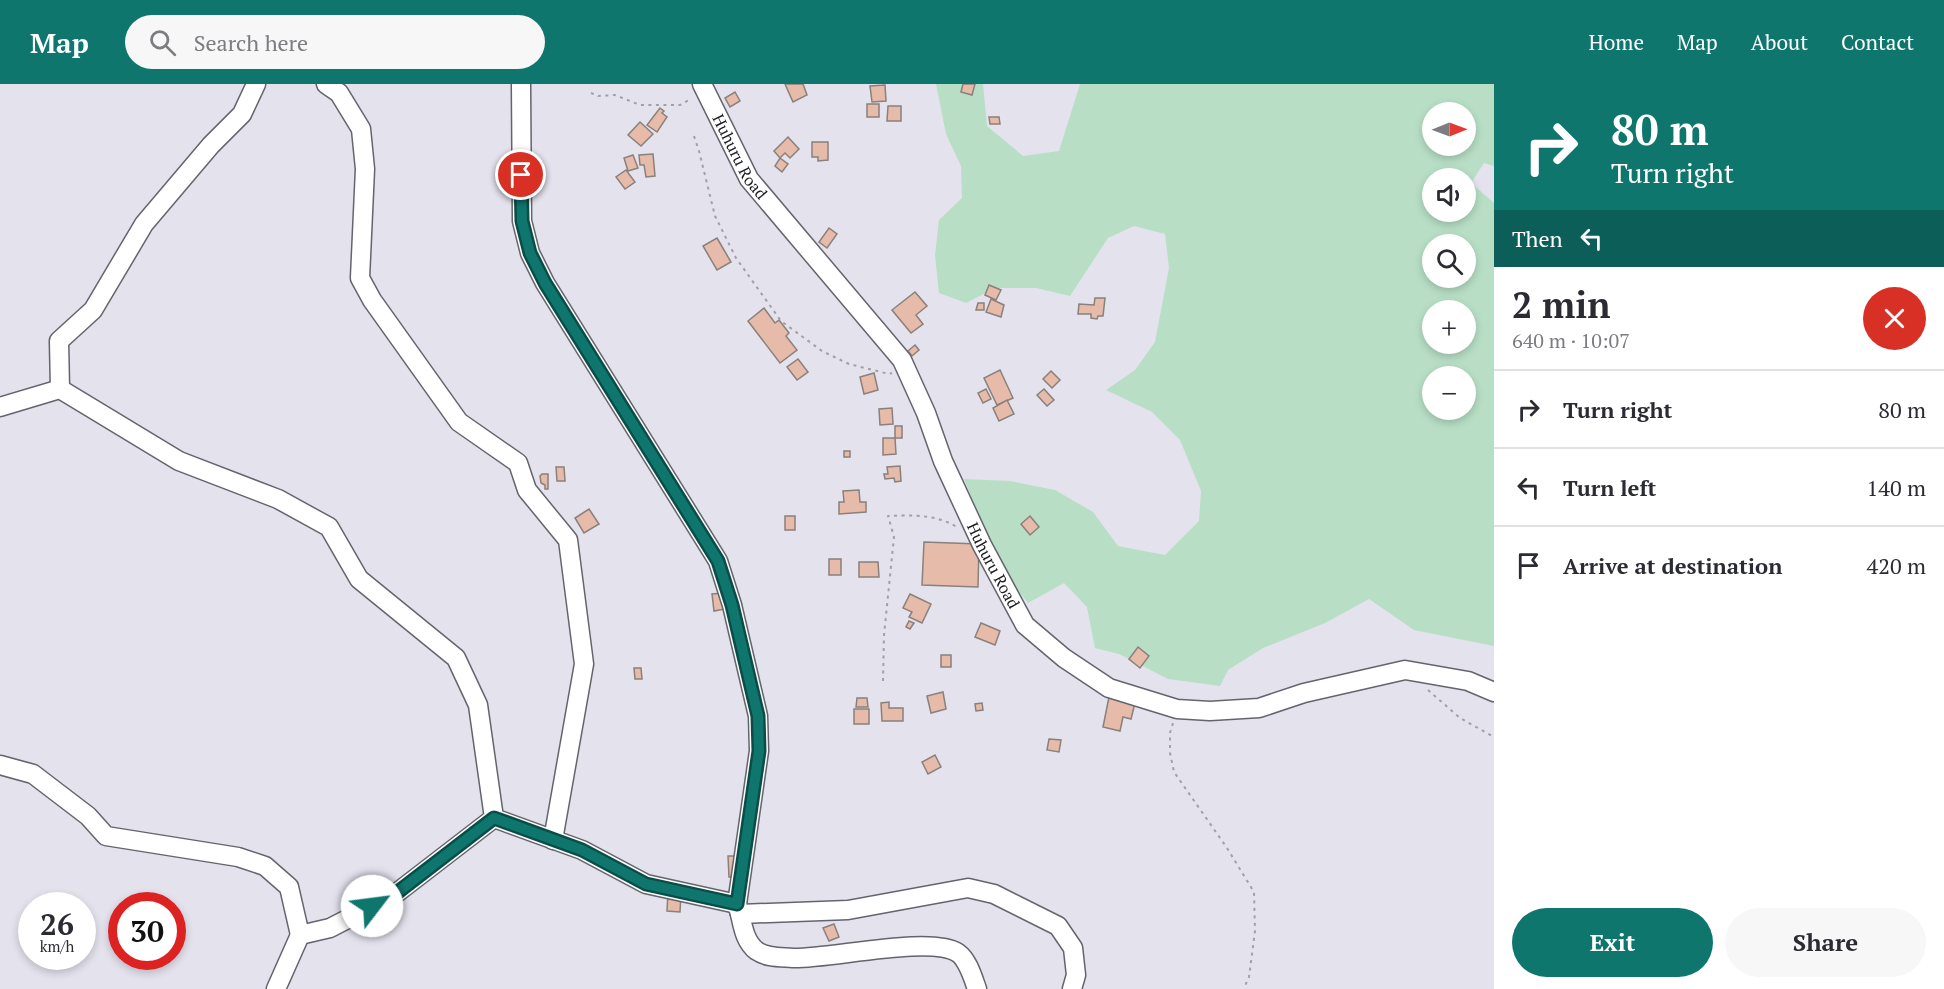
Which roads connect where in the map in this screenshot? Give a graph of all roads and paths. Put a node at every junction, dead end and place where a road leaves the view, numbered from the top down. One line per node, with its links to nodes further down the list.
1 (256, 84): 8 (street)
2 (326, 84): 18 (street)
3 (520, 84): 19 (street)
4 (704, 88): 5 (path); 7 (street, Huhuru Road)
5 (591, 93)
6 (694, 136): 7 (path)
7 (906, 368): 10 (street, Huhuru Road)
8 (60, 389): 9 (street); 17 (street)
9 (0, 407)
10 (982, 545): 12 (path); 14 (street, Huhuru Road)
11 (1405, 670): 13 (street, Huhuru Road); 14 (street, Huhuru Road); 15 (path)
12 (883, 681)
13 (1494, 692)
14 (1177, 709): 21 (path)
15 (1494, 737)
16 (0, 765): 20 (street)
17 (494, 818): 18 (street); 20 (street)
18 (553, 840): 19 (street)
19 (739, 909): 23 (street); 24 (street)
20 (300, 935): 22 (street)
21 (1244, 988)
22 (276, 989)
23 (977, 989)
24 (1072, 989)

